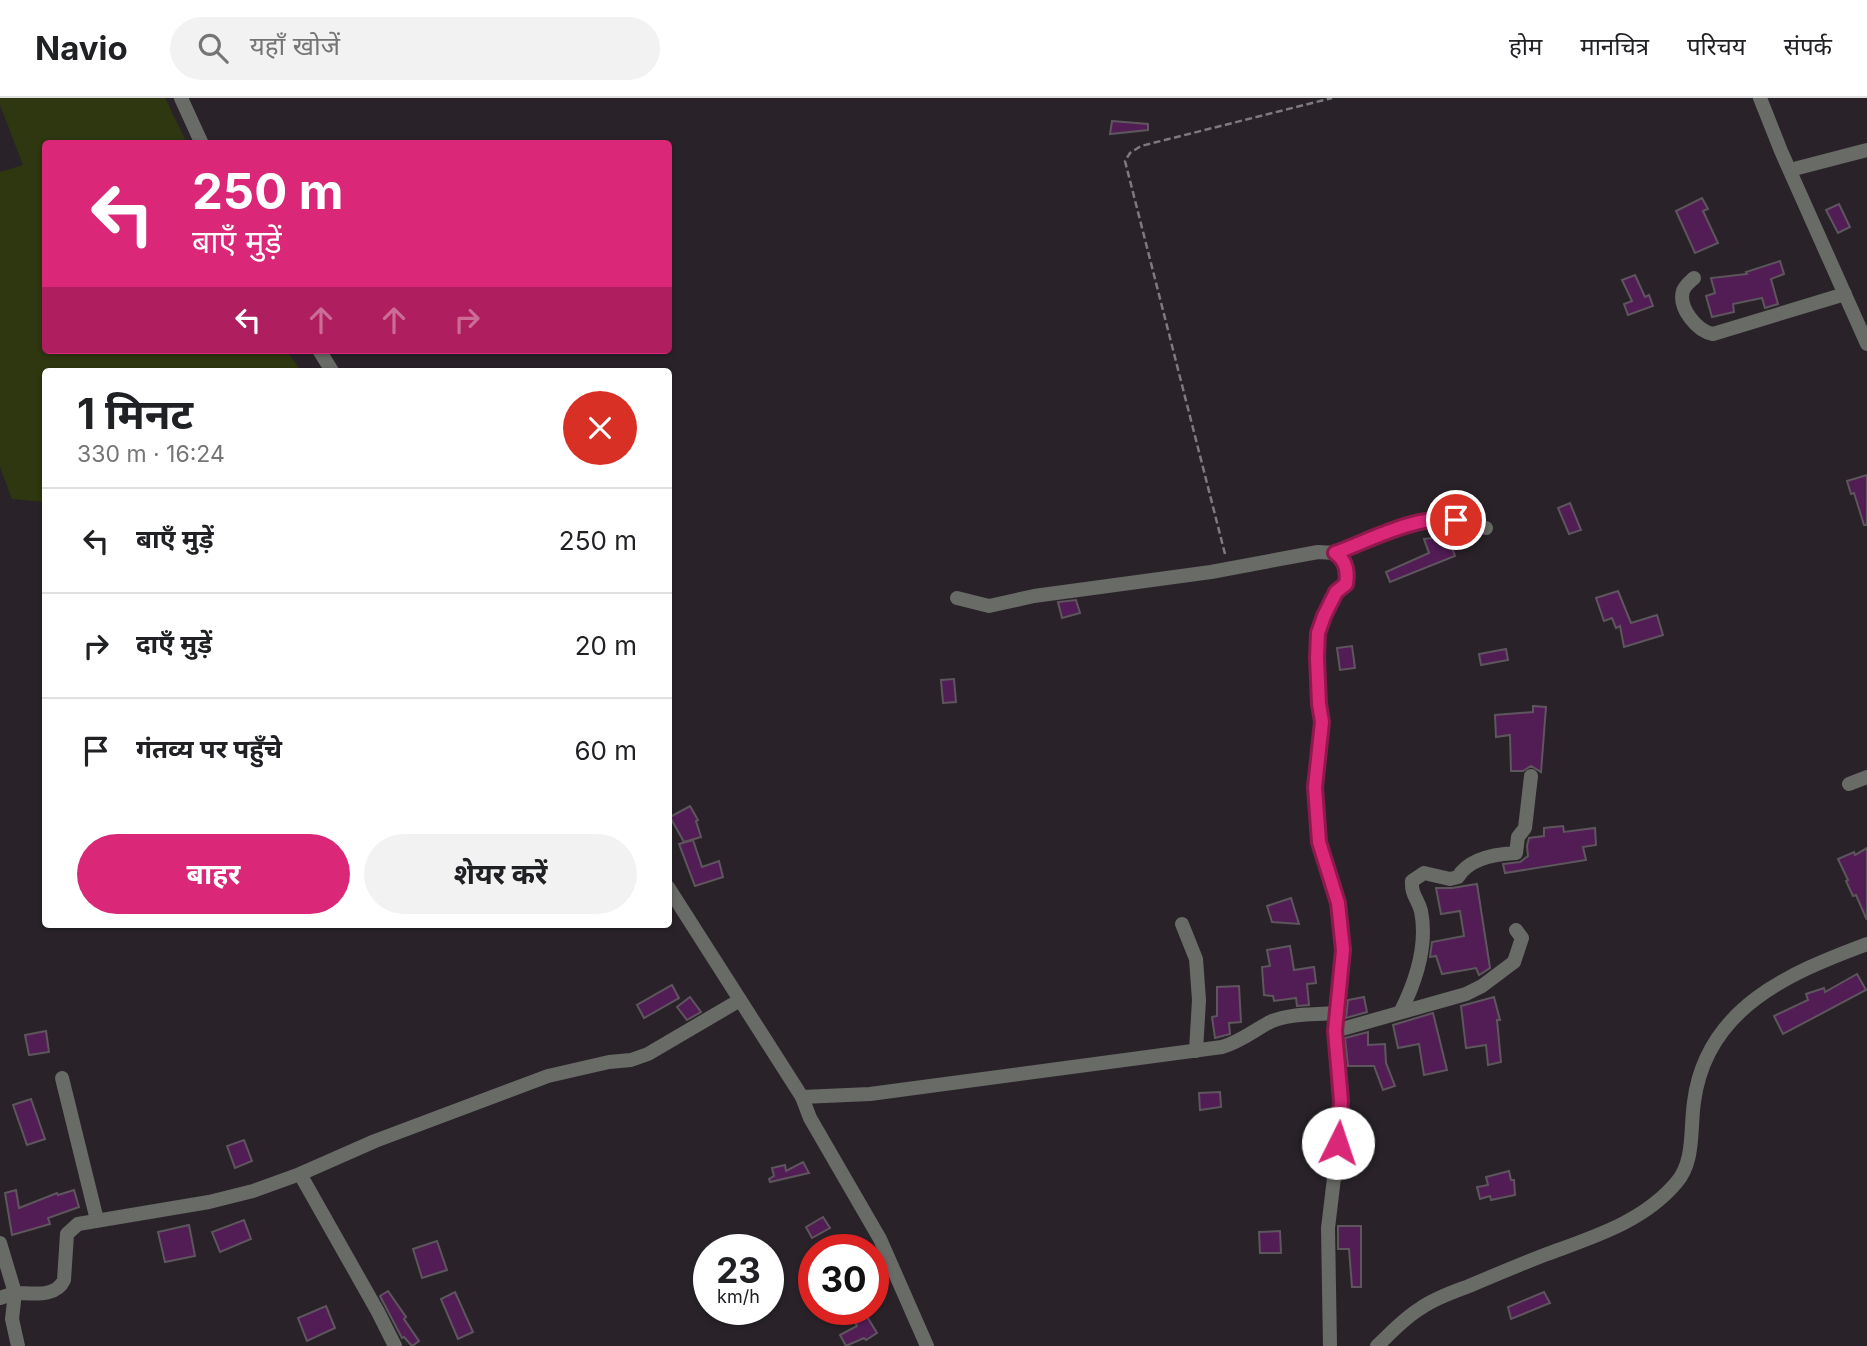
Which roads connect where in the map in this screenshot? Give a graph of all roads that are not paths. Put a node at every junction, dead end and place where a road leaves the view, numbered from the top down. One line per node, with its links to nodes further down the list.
1 (181, 98): 3 (street)
2 (1760, 98): 5 (street)
3 (200, 140)
4 (1867, 150): 5 (street)
5 (1790, 170): 7 (street)
6 (1694, 278): 7 (street)
7 (1845, 294): 8 (street)
8 (1867, 344)
9 (1486, 528): 10 (street)
10 (1335, 553): 11 (street); 21 (street)
11 (957, 598)
12 (1531, 776): 20 (street)
13 (1867, 777): 14 (street)
14 (1849, 784)
15 (672, 893): 19 (street)
16 (1182, 924): 23 (street)
17 (1516, 930): 20 (street)
18 (1867, 944): 35 (street)
19 (740, 1000): 25 (street); 26 (street)
20 (1401, 1011): 22 (street)
21 (1335, 1013): 22 (street); 23 (street)
22 (1335, 1031): 34 (street)
23 (1196, 1051): 25 (street)
24 (62, 1078): 27 (street)
25 (802, 1097): 33 (street)
26 (300, 1174): 27 (street); 32 (street)
27 (97, 1220): 29 (street)
28 (0, 1243): 29 (street)
29 (15, 1293): 30 (street); 31 (street)
30 (0, 1298)
31 (18, 1346)
32 (395, 1346)
33 (927, 1346)
34 (1330, 1346)
35 (1377, 1346)

